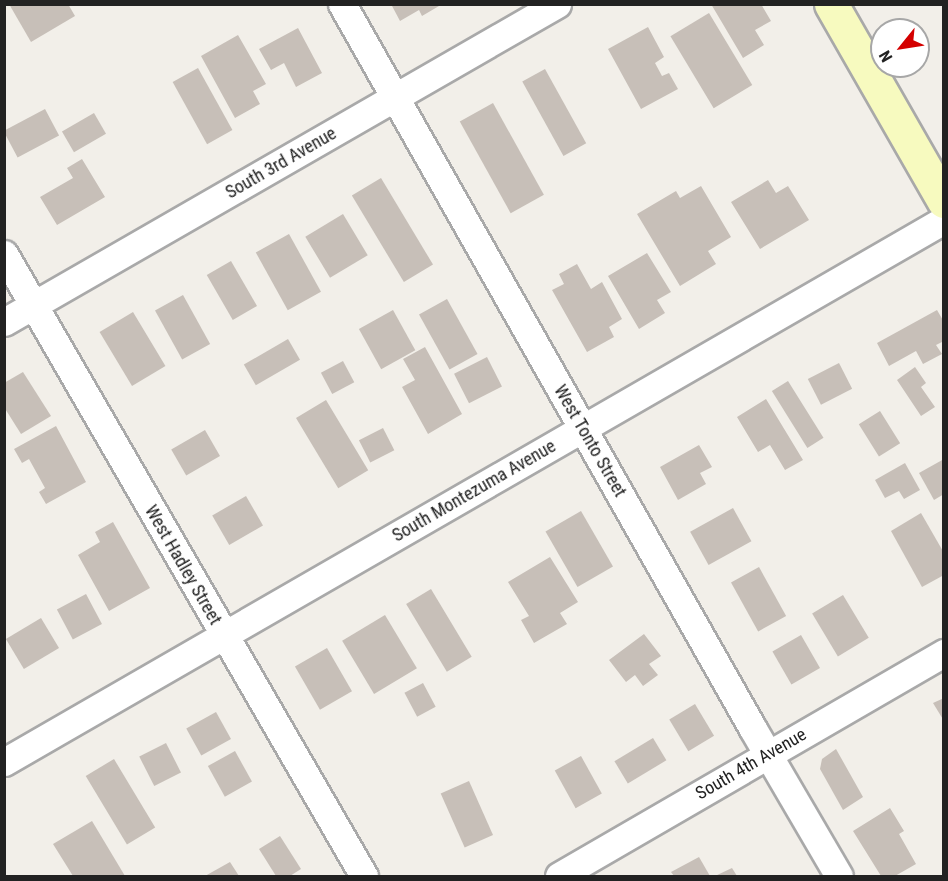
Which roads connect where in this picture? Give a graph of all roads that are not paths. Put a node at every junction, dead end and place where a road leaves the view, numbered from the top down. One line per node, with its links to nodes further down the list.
1 (342, 4): 4 (street, West Tonto Street)
2 (557, 4): 4 (street, South 3rd Avenue)
3 (831, 4): 5 (main road)
4 (395, 98): 8 (street, South 3rd Avenue); 10 (street, West Tonto Street)
5 (944, 201)
6 (944, 219): 10 (street, South Montezuma Avenue)
7 (4, 254): 8 (street, West Hadley Street)
8 (33, 306): 9 (street, South 3rd Avenue); 11 (street, West Hadley Street)
9 (4, 322)
10 (582, 428): 11 (street, South Montezuma Avenue); 13 (street, West Tonto Street)
11 (224, 636): 14 (street, South Montezuma Avenue); 15 (street, West Hadley Street)
12 (944, 653): 13 (street, South 4th Avenue)
13 (767, 754): 16 (street, South 4th Avenue); 17 (street, West Tonto Street)
14 (4, 762)
15 (364, 876)
16 (559, 876)
17 (839, 876)

